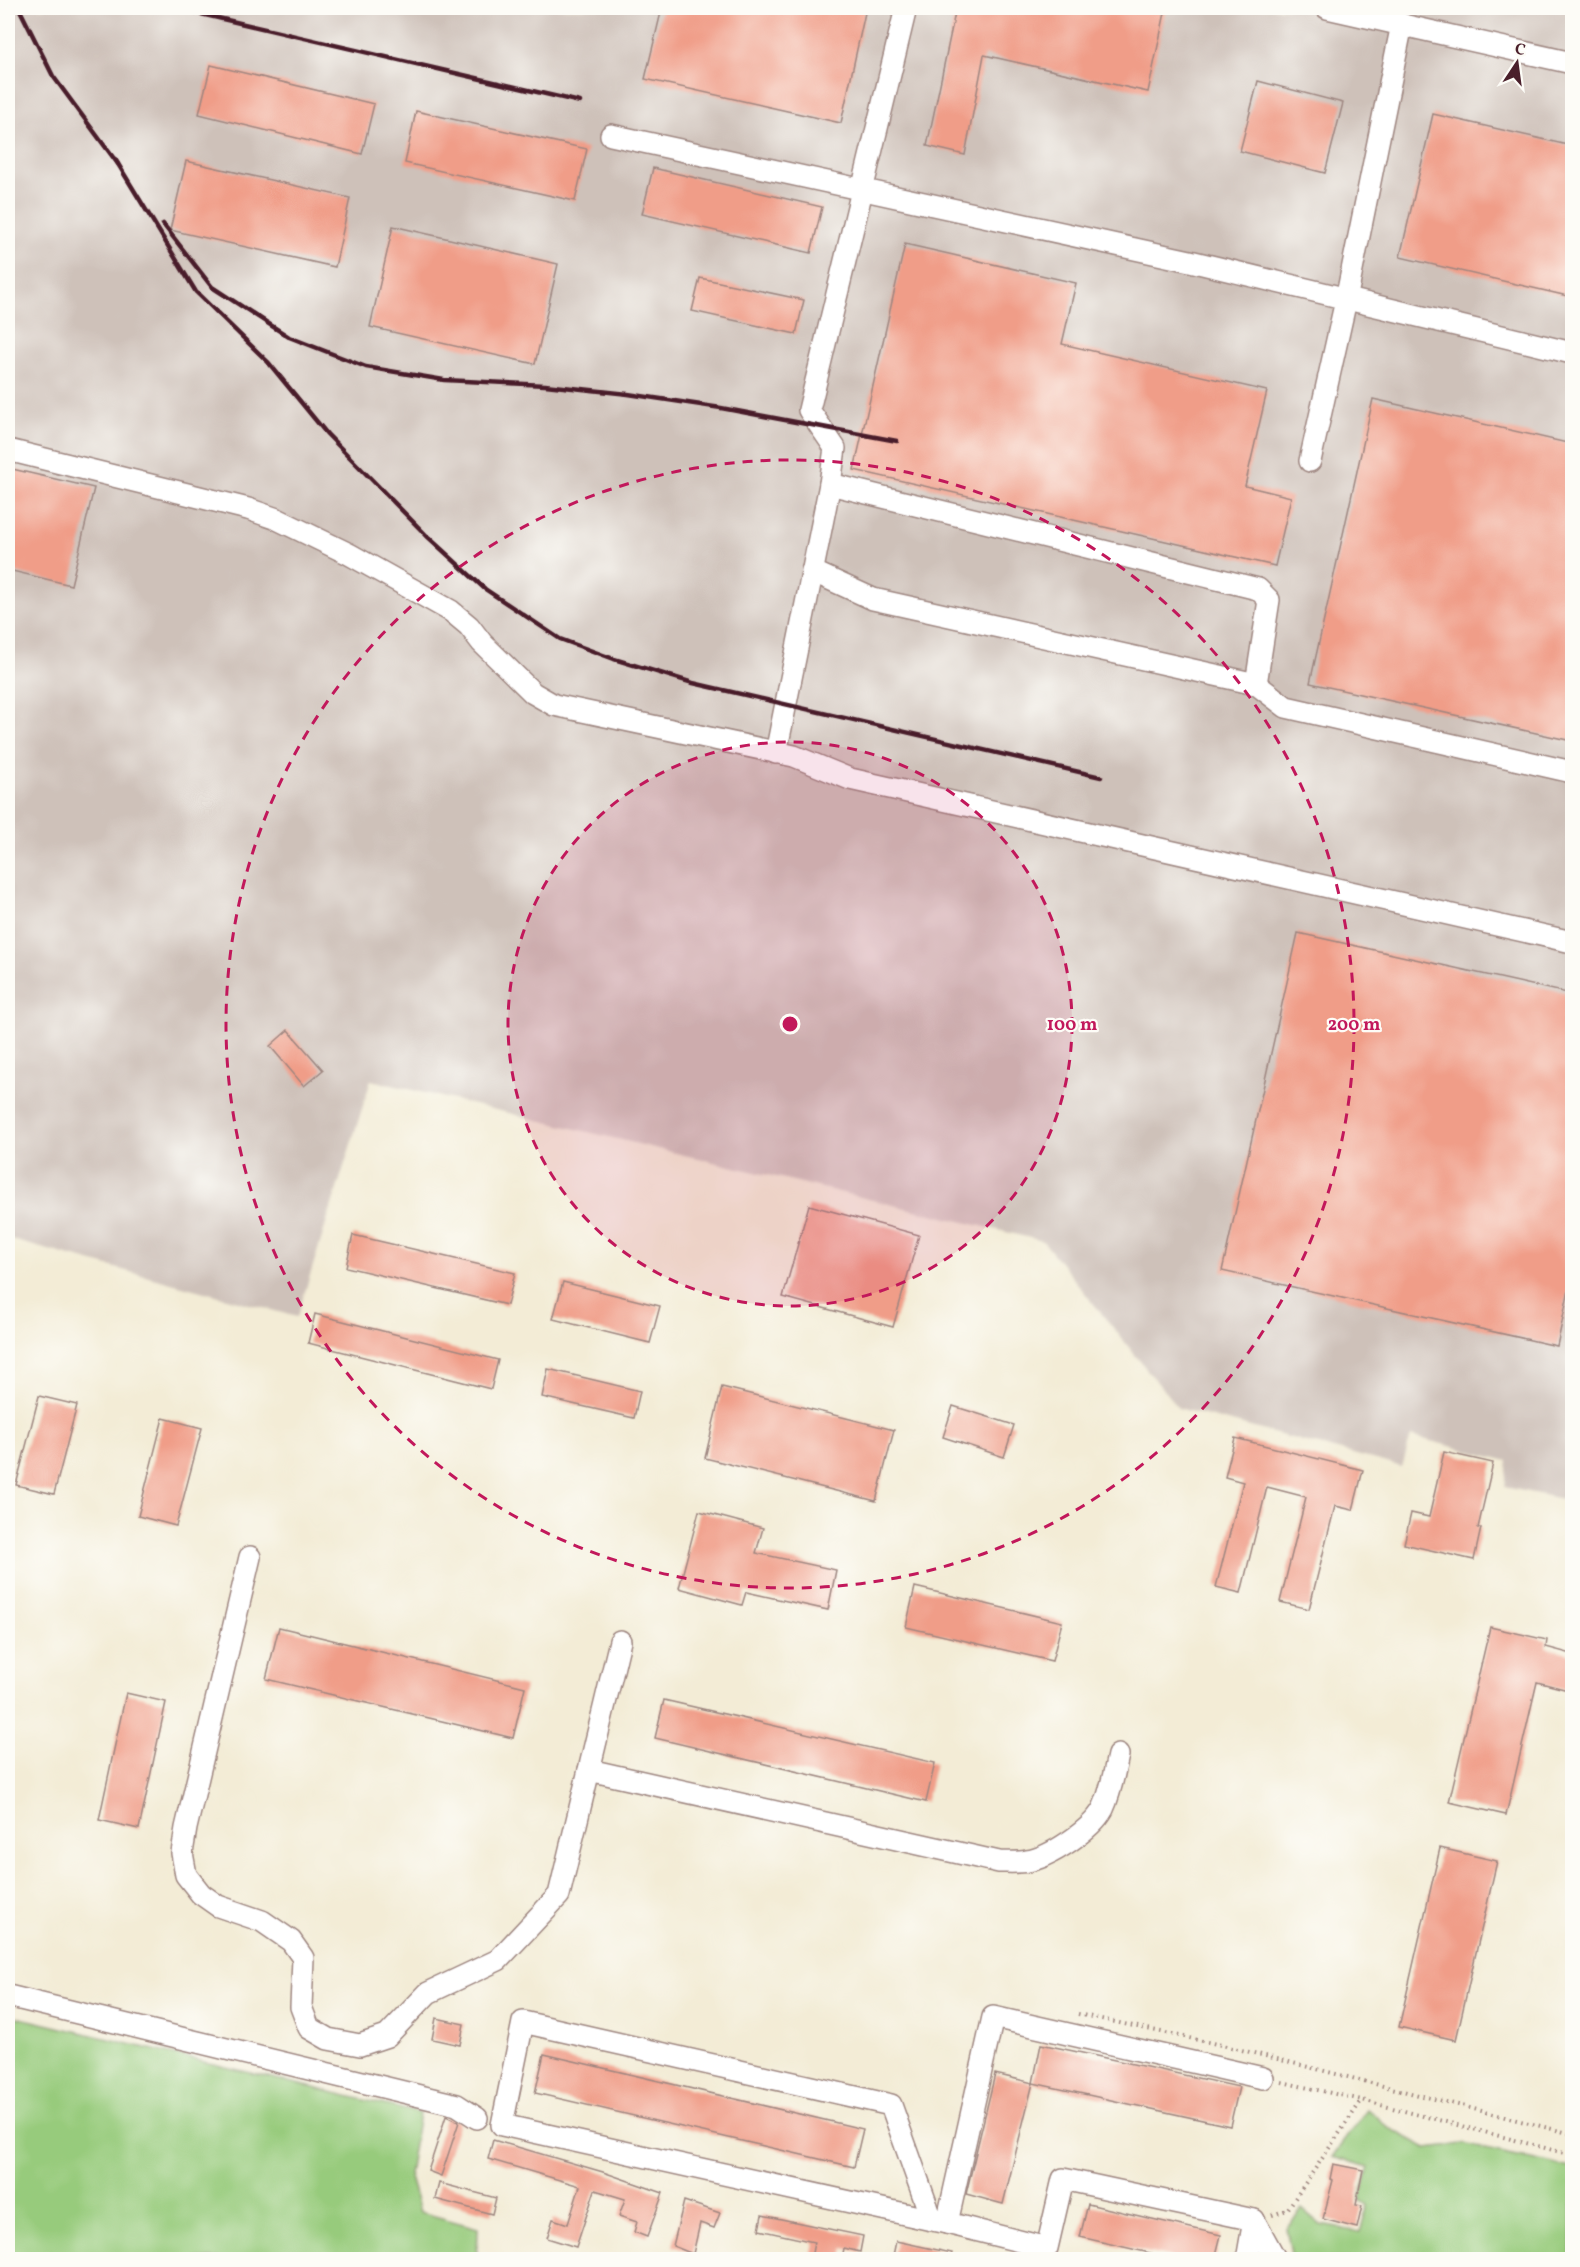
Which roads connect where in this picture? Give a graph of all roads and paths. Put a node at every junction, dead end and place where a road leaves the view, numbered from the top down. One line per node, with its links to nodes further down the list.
1 (906, 8): 6 (lane)
2 (1327, 8): 3 (lane)
3 (1402, 24): 4 (lane); 7 (lane)
4 (1572, 63)
5 (611, 135): 6 (lane)
6 (863, 189): 7 (lane); 11 (lane)
7 (1346, 300): 8 (lane); 10 (lane)
8 (1572, 353)
9 (8, 450): 14 (lane)
10 (1310, 461)
11 (830, 484): 12 (lane); 13 (lane)
12 (812, 571): 13 (lane); 14 (lane)
13 (1256, 684): 15 (lane)
14 (776, 753): 16 (lane)
15 (1572, 772)
16 (1572, 942)
17 (250, 1557): 20 (lane)
18 (620, 1641): 20 (lane)
19 (1118, 1755): 20 (lane)
20 (589, 1770)
21 (8, 1996): 25 (lane)
22 (1077, 2014): 26 (path)
23 (1263, 2078): 24 (path); 29 (lane)
24 (1362, 2100): 27 (path); 28 (path)
25 (477, 2118)
26 (1572, 2134)
27 (1572, 2156)
28 (1254, 2220): 30 (lane); 31 (lane); 32 (lane)
29 (940, 2222): 29 (lane); 30 (lane)
30 (1053, 2254)
31 (1247, 2259)
32 (1276, 2259)

